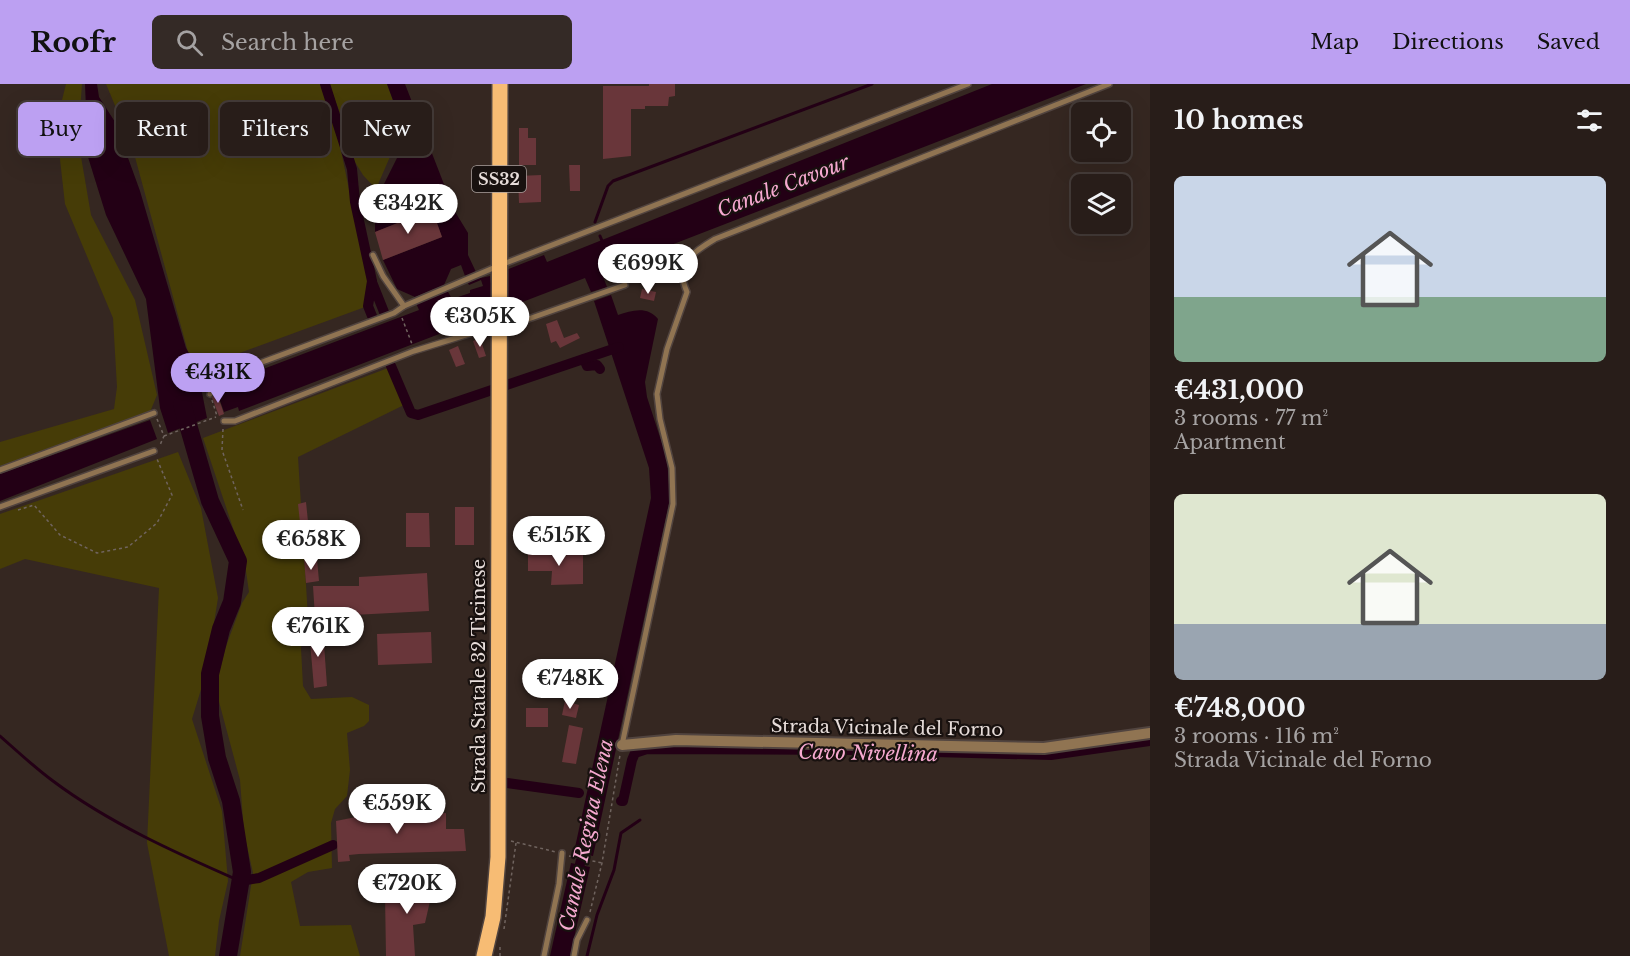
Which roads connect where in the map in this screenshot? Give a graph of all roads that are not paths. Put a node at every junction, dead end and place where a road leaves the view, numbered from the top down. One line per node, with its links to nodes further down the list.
1 (500, 84): 5 (main road, SS32)
2 (968, 84): 5 (lane)
3 (1110, 84): 16 (lane)
4 (373, 255): 7 (lane)
5 (498, 271): 7 (lane); 8 (main road, SS32)
6 (626, 285): 8 (lane)
7 (404, 306): 9 (lane)
8 (498, 320): 11 (lane); 19 (main road, Strada Statale 32 Ticinese / SS32)
9 (210, 394)
10 (154, 413): 13 (lane)
11 (224, 421)
12 (154, 451): 14 (lane)
13 (0, 470)
14 (0, 507)
15 (1150, 733): 16 (street, Strada Vicinale del Forno)
16 (622, 745)
17 (562, 853): 20 (lane)
18 (587, 920): 21 (lane)
19 (484, 956)
20 (544, 956)
21 (574, 956)

